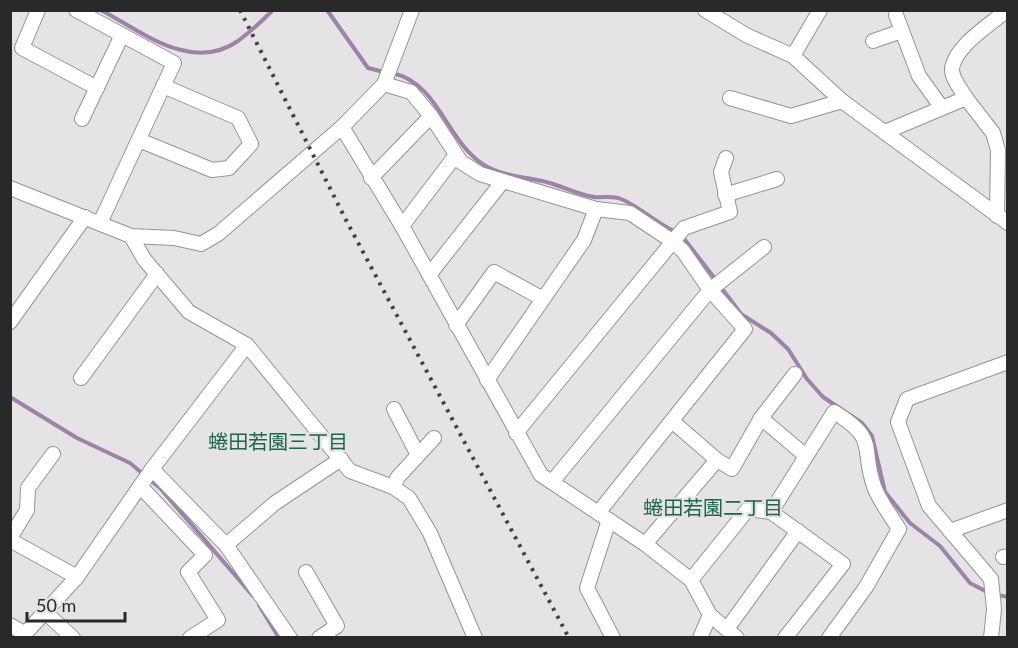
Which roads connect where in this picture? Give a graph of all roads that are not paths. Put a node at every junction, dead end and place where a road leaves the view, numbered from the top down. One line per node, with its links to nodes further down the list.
1 (38, 10): 14 (street)
2 (76, 10): 9 (street)
3 (412, 10): 12 (street)
4 (705, 10): 11 (street)
5 (820, 10): 11 (street)
6 (1007, 10): 16 (street)
7 (896, 15): 8 (street)
8 (902, 31): 10 (street); 18 (street)
9 (122, 35): 13 (street); 14 (street)
10 (873, 41)
11 (793, 56): 17 (street)
12 (384, 84): 19 (street); 21 (street)
13 (163, 86): 23 (street); 23 (street)
14 (97, 88): 20 (street)
15 (730, 98): 17 (street)
16 (966, 98): 18 (street); 33 (street)
17 (842, 101): 22 (street)
18 (942, 108): 22 (street)
19 (431, 116): 24 (street); 26 (street)
20 (82, 119)
21 (342, 127): 26 (street); 37 (street)
22 (885, 132): 33 (street)
23 (138, 140): 34 (street)
24 (456, 155): 28 (street); 35 (street)
25 (726, 158): 30 (street)
26 (371, 178): 35 (street)
27 (777, 179): 30 (street)
28 (503, 181): 31 (street); 40 (street)
29 (10, 188): 32 (street)
30 (724, 195): 36 (street)
31 (596, 209): 36 (street); 42 (street)
32 (85, 217): 34 (street); 43 (street)
33 (1002, 219)
34 (100, 223): 37 (street)
35 (402, 226): 40 (street)
36 (678, 234): 41 (street); 53 (street)
37 (131, 236): 39 (street)
38 (764, 247): 41 (street)
39 (157, 274): 45 (street); 48 (street)
40 (429, 275): 44 (street)
41 (716, 286): 52 (street); 61 (street)
42 (543, 299): 44 (street); 49 (street)
43 (10, 322)
44 (456, 325): 49 (street)
45 (247, 345): 58 (street); 60 (street)
46 (1008, 362): 68 (street)
47 (795, 374): 51 (street)
48 (81, 378)
49 (487, 380): 53 (street)
50 (394, 409): 56 (street)
51 (761, 418): 57 (street); 59 (street)
52 (672, 422): 59 (street); 66 (street)
53 (516, 433): 61 (street)
54 (434, 438): 56 (street)
55 (53, 454): 69 (street)
56 (418, 455): 63 (street)
57 (806, 456): 65 (street); 88 (street)
58 (341, 459): 63 (street); 71 (street)
59 (717, 460): 70 (street)
60 (152, 469): 62 (street); 71 (street)
61 (552, 482): 66 (street)
62 (140, 486): 73 (street); 81 (street)
63 (393, 488): 84 (street)
64 (1008, 510): 68 (street)
65 (771, 512): 67 (street); 74 (street)
66 (604, 516): 70 (street); 85 (street)
67 (798, 531): 78 (street); 87 (street)
68 (950, 531): 89 (street)
69 (10, 539): 73 (street)
70 (645, 544): 74 (street)
71 (226, 545): 82 (street)
72 (306, 572): 83 (street)
73 (76, 577): 75 (street)
74 (691, 580): 76 (street)
75 (45, 612): 79 (street); 80 (street)
76 (710, 615): 78 (street); 86 (street)
77 (10, 625): 79 (street)
78 (732, 634)
79 (23, 636)
80 (73, 638)
81 (190, 638)
82 (290, 638)
83 (319, 638)
84 (476, 638)
85 (614, 638)
86 (700, 638)
87 (785, 638)
88 (829, 638)
89 (991, 638)

